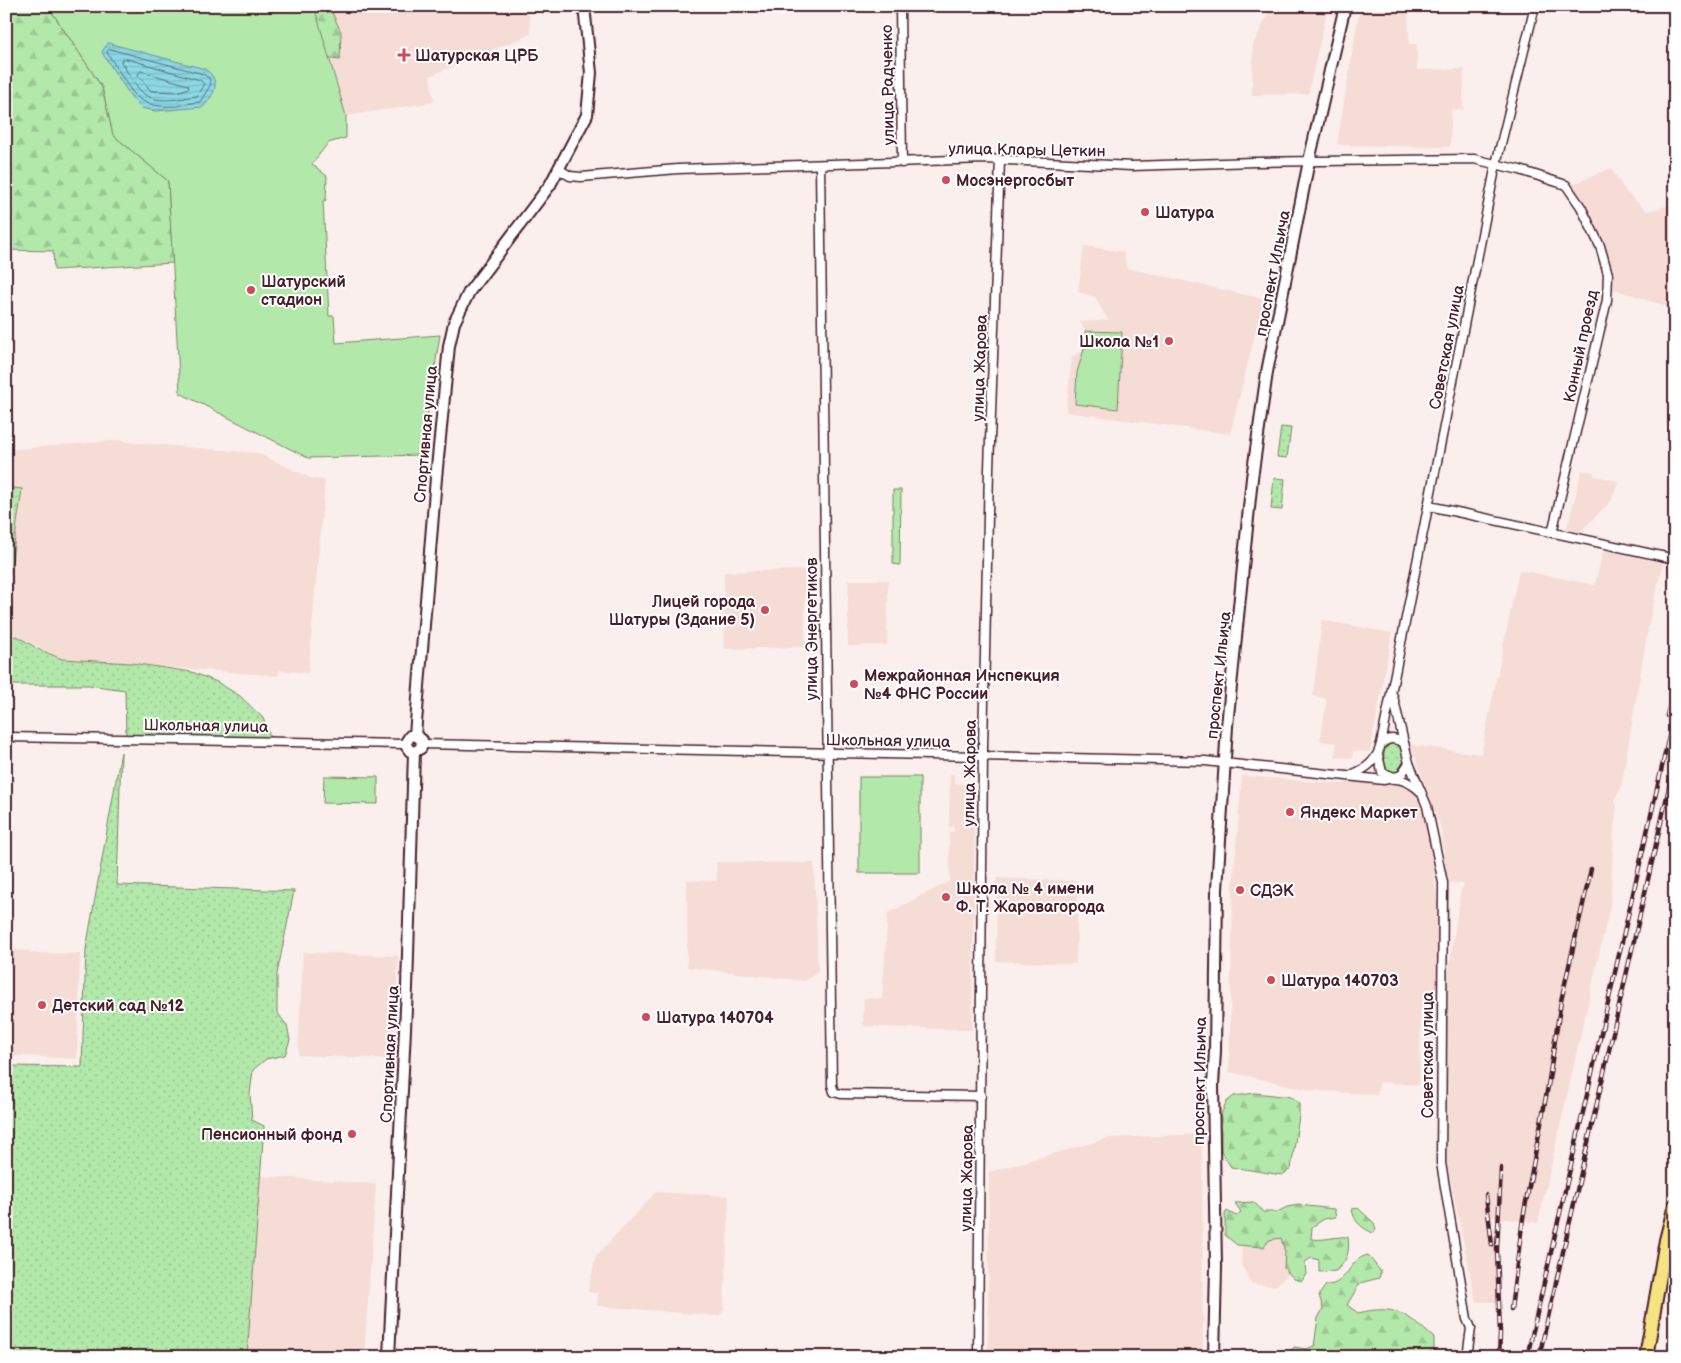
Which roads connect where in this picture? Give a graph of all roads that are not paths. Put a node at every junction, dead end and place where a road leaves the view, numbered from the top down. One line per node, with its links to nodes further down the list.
1 (584, 6): 10 (street, Спортивная улица)
2 (900, 6): 7 (street, улица Радченко)
3 (1345, 6): 6 (street, проспект Ильича)
4 (1535, 6): 8 (street, Советская улица)
5 (1000, 160): 6 (street, улица Клары Цеткин); 7 (street, улица Клары Цеткин); 23 (street, улица Жарова)
6 (1309, 161): 8 (street, улица Клары Цеткин); 25 (street, проспект Ильича)
7 (902, 163): 9 (street, улица Клары Цеткин)
8 (1496, 164): 11 (street, Советская улица); 12 (street, Конный проезд)
9 (820, 165): 10 (street, улица Клары Цеткин); 22 (street, улица Энергетиков)
10 (560, 170): 15 (street, Спортивная улица)
11 (1429, 506): 12 (street); 14 (street, Советская улица)
12 (1552, 533): 13 (street)
13 (1675, 559)
14 (1392, 694): 17 (street, Советская улица); 20 (street, Советская улица)
15 (415, 735): 18 (street); 19 (street)
16 (6, 737): 18 (street, Школьная улица)
17 (1404, 743): 20 (street); 26 (street)
18 (405, 744): 21 (street)
19 (422, 744): 21 (street); 22 (street, Школьная улица)
20 (1381, 744): 24 (street)
21 (414, 752): 32 (street, Спортивная улица)
22 (826, 754): 23 (street, Школьная улица); 30 (street, улица Энергетиков)
23 (983, 755): 25 (street, Школьная улица); 30 (street, улица Жарова)
24 (1378, 755): 27 (street); 28 (street)
25 (1224, 762): 27 (street, Школьная улица); 34 (street, проспект Ильича)
26 (1409, 763): 28 (street); 29 (street, Советская улица)
27 (1352, 775): 28 (street, Школьная улица)
28 (1394, 777): 29 (street)
29 (1421, 792): 35 (street, Советская улица)
30 (981, 1096): 33 (street, улица Жарова)
31 (1675, 1205): 36 (main road)
32 (388, 1357)
33 (978, 1357)
34 (1214, 1357)
35 (1467, 1357)
36 (1646, 1357)

